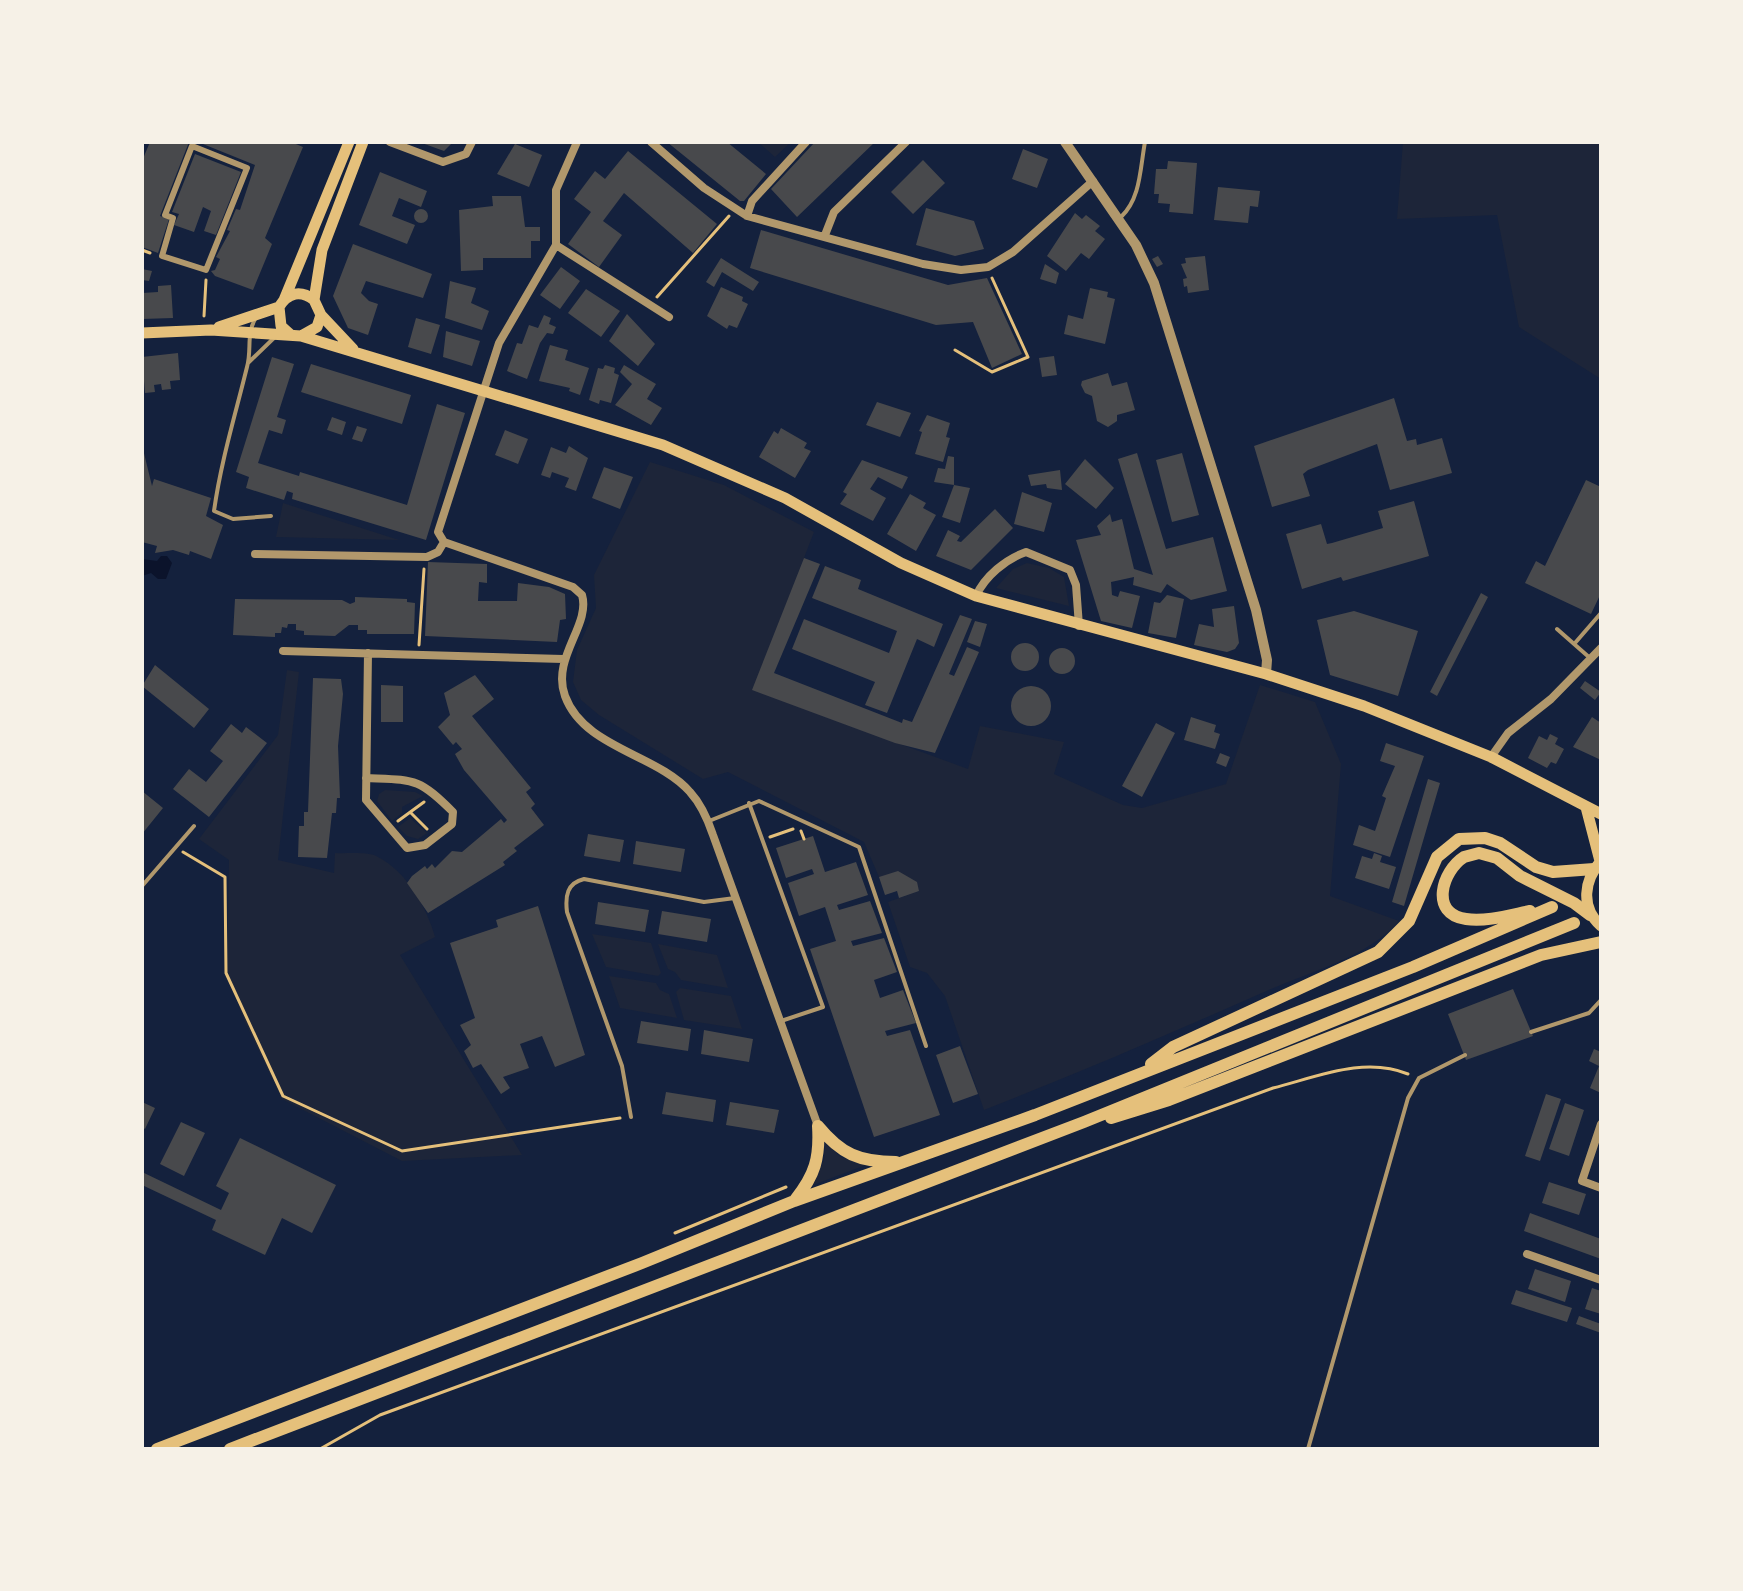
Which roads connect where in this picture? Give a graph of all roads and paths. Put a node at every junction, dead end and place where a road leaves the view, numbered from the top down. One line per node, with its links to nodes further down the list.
1 (349, 142): 20 (main road)
2 (363, 142): 19 (main road)
3 (390, 142): 4 (street)
4 (472, 142)
5 (577, 142): 16 (street)
6 (651, 142): 12 (street)
7 (806, 142): 13 (street)
8 (906, 142): 15 (street)
9 (1065, 142): 11 (street)
10 (1145, 142): 14 (lane)
11 (1093, 181): 14 (street); 17 (street)
12 (735, 209): 13 (street); 21 (path)
13 (747, 216): 15 (street)
14 (1119, 219): 49 (street)
15 (825, 235): 17 (street)
16 (556, 245): 21 (street); 33 (street)
17 (988, 267): 31 (path)
18 (206, 270): 18 (street); 25 (path)
19 (314, 300): 20 (main road); 23 (main road)
20 (281, 303): 22 (main road); 29 (main road)
21 (649, 306): 24 (street)
22 (258, 314): 25 (main road); 26 (lane)
23 (321, 315): 29 (main road); 30 (main road)
24 (669, 317)
25 (207, 325): 26 (main road); 27 (main road)
26 (248, 332): 28 (main road); 32 (lane)
27 (142, 333)
28 (277, 334): 29 (main road); 32 (lane)
29 (296, 336): 30 (main road)
30 (353, 350): 33 (main road)
31 (955, 350)
32 (249, 362): 34 (lane)
33 (483, 390): 35 (street); 38 (main road)
34 (271, 516)
35 (444, 542): 37 (street); 47 (street)
36 (255, 554): 37 (street)
37 (424, 557): 46 (path)
38 (976, 596): 40 (main road); 40 (street)
39 (1601, 613): 42 (lane)
40 (1079, 627): 49 (main road)
41 (1557, 629): 42 (lane)
42 (1575, 643): 48 (lane)
43 (1601, 648): 48 (street)
44 (283, 651): 45 (street)
45 (368, 653): 46 (street); 51 (street)
46 (419, 655): 47 (street)
47 (563, 659): 57 (street)
48 (1591, 659): 50 (street)
49 (1266, 674): 50 (main road)
50 (1491, 757): 54 (main road)
51 (366, 778): 52 (street); 59 (street)
52 (434, 794): 55 (path); 60 (street)
53 (749, 803): 57 (lane); 62 (lane); 74 (lane)
54 (1586, 807): 56 (main road); 64 (main road)
55 (410, 812): 59 (path); 60 (path)
56 (1601, 814)
57 (708, 822): 66 (street)
58 (194, 826): 63 (lane)
59 (388, 828): 60 (street)
60 (436, 837)
61 (804, 839): 62 (path)
62 (763, 840): 72 (lane)
63 (174, 848): 65 (lane); 78 (path)
64 (1598, 864): 67 (main road); 76 (main road)
65 (142, 886)
66 (735, 898): 72 (street); 78 (lane)
67 (1590, 915): 69 (main road); 76 (main road)
68 (1574, 923): 79 (main road)
69 (1601, 926)
70 (1601, 942): 79 (main road)
71 (1601, 1000): 73 (lane)
72 (780, 1021): 81 (street)
73 (1531, 1032)
74 (926, 1046)
75 (1465, 1055): 77 (lane)
76 (1140, 1073): 82 (main road)
77 (1419, 1078): 89 (path); 90 (lane)
78 (631, 1117)
79 (1084, 1122): 88 (main road)
80 (1601, 1124): 83 (street)
81 (818, 1126): 82 (main road); 84 (main road)
82 (907, 1162): 84 (main road)
83 (1601, 1188)
84 (794, 1201): 87 (main road)
85 (1527, 1254): 86 (street)
86 (1601, 1280)
87 (157, 1449)
88 (230, 1449)
89 (320, 1449)
90 (1308, 1449)

